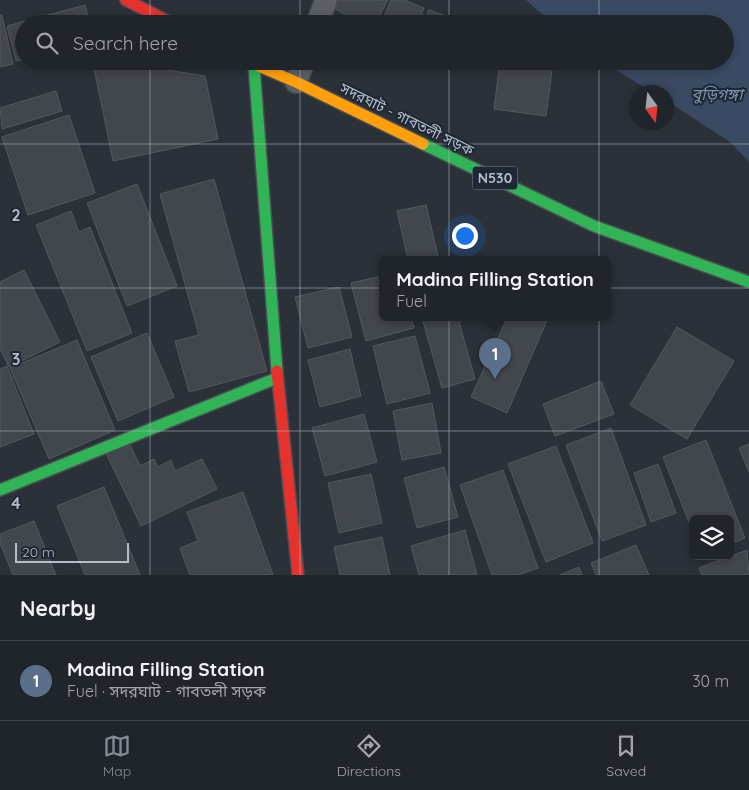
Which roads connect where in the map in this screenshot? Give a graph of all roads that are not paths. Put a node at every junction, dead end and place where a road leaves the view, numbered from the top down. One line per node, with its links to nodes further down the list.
1 (126, 0): 3 (main road)
2 (326, 0): 4 (lane)
3 (155, 15)
4 (320, 15)
5 (251, 70): 10 (main road)
6 (267, 70): 8 (main road, সদরঘাট - গাবতলী সড়ক / N530)
7 (301, 70): 8 (lane)
8 (296, 82): 9 (main road, সদরঘাট - গাবতলী সড়ক / N530)
9 (749, 282)
10 (277, 378): 11 (main road); 12 (main road)
11 (0, 490)
12 (298, 575)

